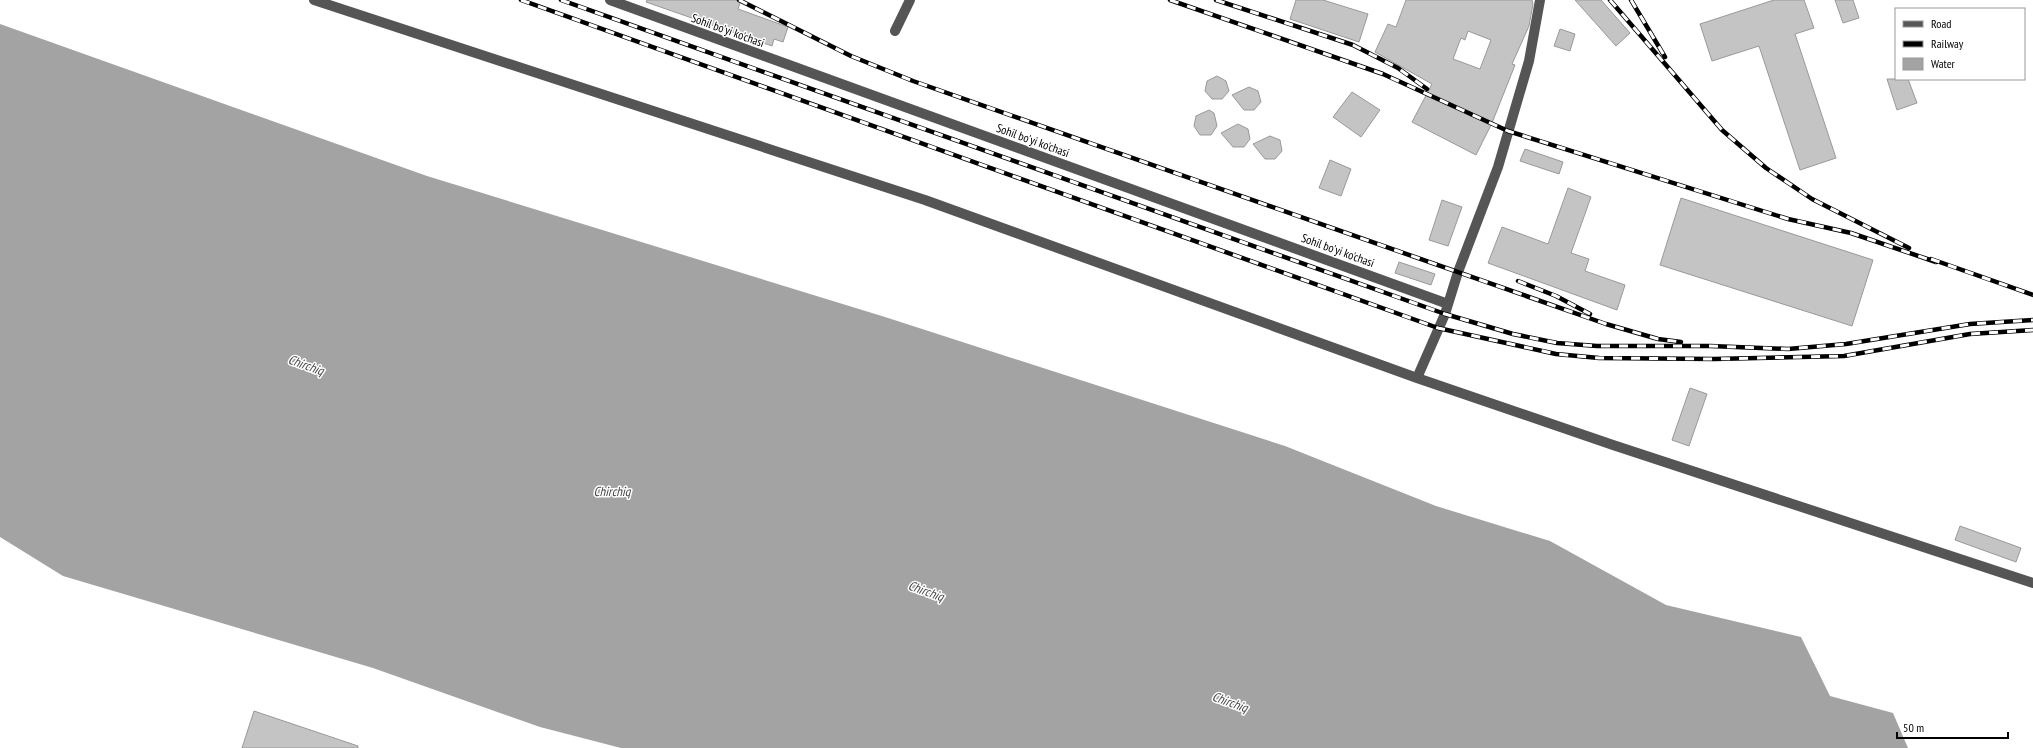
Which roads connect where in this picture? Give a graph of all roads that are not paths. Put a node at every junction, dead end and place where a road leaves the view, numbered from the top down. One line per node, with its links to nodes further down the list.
1 (314, 0): 7 (street)
2 (610, 0): 6 (street, Sohil bo'yi ko'chasi)
3 (910, 0): 5 (street)
4 (1540, 0): 6 (street)
5 (895, 31)
6 (1448, 304): 7 (street)
7 (1417, 378): 8 (street)
8 (2033, 583)

